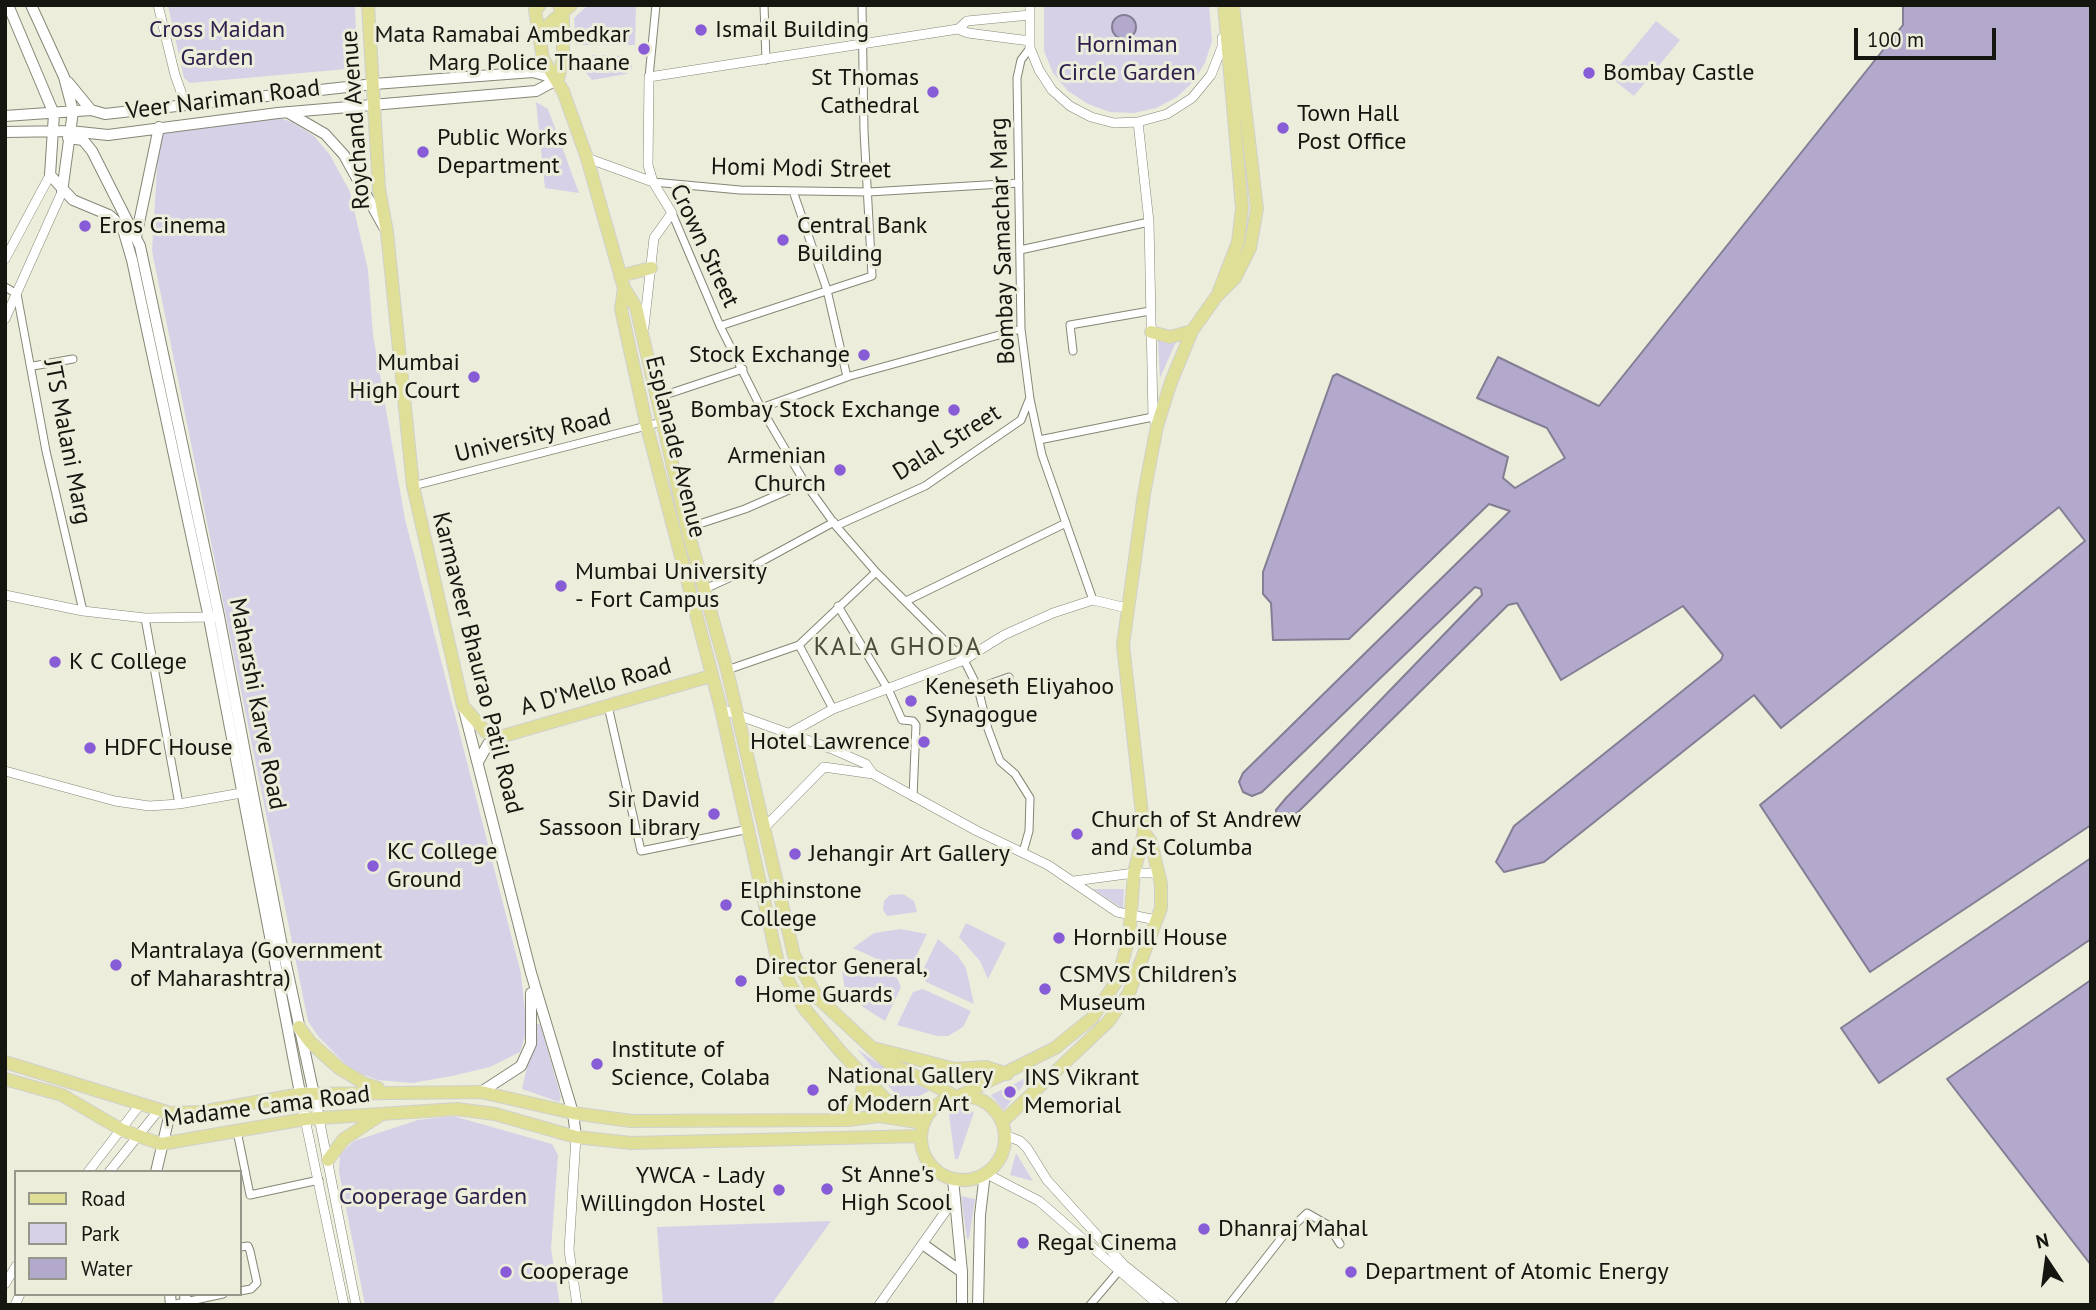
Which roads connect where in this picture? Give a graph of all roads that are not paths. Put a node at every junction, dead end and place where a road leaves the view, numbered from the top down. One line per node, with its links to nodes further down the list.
1 (8, 5): 30 (main road)
2 (31, 5): 21 (main road)
3 (158, 5): 25 (street)
4 (368, 5): 24 (main road, Roychand Avenue)
5 (656, 5): 22 (street)
6 (764, 5): 18 (street)
7 (862, 5): 16 (street)
8 (1222, 5): 19 (main road); 20 (street)
9 (1233, 5): 17 (main road)
10 (536, 7): 14 (main road)
11 (564, 8): 14 (main road); 23 (main road)
12 (1030, 10): 13 (street); 15 (street)
13 (958, 29): 15 (street); 16 (street)
14 (540, 32): 23 (main road)
15 (1030, 45): 32 (street); 40 (street, Bombay Samachar Marg)
16 (861, 46): 18 (street); 43 (street)
17 (1239, 54): 19 (street); 48 (main road)
18 (766, 60): 22 (street)
19 (1228, 69): 20 (street); 48 (main road)
20 (1211, 75): 32 (street)
21 (64, 77): 27 (main road); 28 (main road)
22 (649, 77): 39 (street)
23 (558, 79): 24 (main road, Veer Nariman Road); 26 (main road, Veer Nariman Road); 37 (main road)
24 (374, 83): 25 (main road, Veer Nariman Road); 26 (main road, Roychand Avenue)
25 (185, 103): 27 (main road, Veer Nariman Road)
26 (374, 103): 29 (main road, Veer Nariman Road); 46 (main road, Roychand Avenue)
27 (91, 110): 28 (main road, Veer Nariman Road)
28 (73, 111): 30 (main road, Veer Nariman Road); 36 (main road)
29 (287, 112): 33 (main road, Veer Nariman Road); 46 (main road)
30 (54, 114): 31 (main road, Veer Nariman Road); 35 (main road)
31 (5, 116)
32 (1136, 118): 45 (street)
33 (159, 127): 36 (main road, Veer Nariman Road); 47 (main road)
34 (5, 132): 35 (main road, Veer Nariman Road)
35 (55, 132): 36 (main road, Veer Nariman Road); 38 (main road)
36 (69, 134): 42 (main road); 47 (main road, Maharshi Karve Road)
37 (587, 158): 39 (street, Homi Modi Street); 52 (main road)
38 (50, 175): 42 (main road); 50 (street)
39 (653, 182): 41 (street, Homi Modi Street); 44 (street, Crown Street)
40 (1019, 183): 43 (street, Homi Modi Street); 49 (street, Bombay Samachar Marg)
41 (793, 191): 43 (street, Homi Modi Street); 54 (street)
42 (62, 192): 55 (street); 90 (main road, Maharshi Karve Road)
43 (869, 192): 54 (street)
44 (672, 213): 51 (street); 58 (street, Crown Street)
45 (1149, 222): 49 (street); 56 (street)
46 (387, 232): 78 (main road, Karmaveer Bhaurao Patil Road)
47 (136, 237): 90 (main road, Maharshi Karve Road)
48 (1244, 245): 60 (main road)
49 (1020, 250): 59 (street, Bombay Samachar Marg)
50 (5, 259)
51 (651, 268): 52 (main road); 62 (street)
52 (622, 282): 62 (main road); 68 (main road, Esplanade Avenue)
53 (5, 287): 55 (street)
54 (827, 290): 58 (street); 69 (street)
55 (18, 294): 57 (street); 65 (street, JTS Malani Marg)
56 (1150, 312): 61 (street); 63 (street)
57 (5, 319)
58 (720, 326): 66 (street, Crown Street)
59 (1021, 329): 69 (street); 71 (street, Bombay Samachar Marg)
60 (1192, 331): 61 (main road); 73 (main road)
61 (1151, 332): 73 (street)
62 (643, 336): 67 (main road)
63 (1073, 351)
64 (73, 359): 65 (street)
65 (33, 366): 89 (street, JTS Malani Marg)
66 (743, 369): 70 (street); 72 (street, Crown Street)
67 (651, 373): 68 (main road); 70 (main road)
68 (636, 376): 75 (main road, Esplanade Avenue)
69 (847, 377): 72 (street)
70 (656, 398): 74 (main road)
71 (1030, 399): 76 (street, Bombay Samachar Marg); 80 (street, Dalal Street)
72 (761, 408): 77 (street, Crown Street)
73 (1155, 421): 76 (street); 88 (main road)
74 (662, 422): 75 (street, University Road); 81 (main road)
75 (647, 427): 78 (street, University Road); 95 (main road, Esplanade Avenue)
76 (1039, 440): 79 (street, Bombay Samachar Marg)
77 (805, 483): 80 (street, Crown Street); 81 (street)
78 (413, 486): 101 (main road, Karmaveer Bhaurao Patil Road)
79 (1066, 523): 85 (street, Bombay Samachar Marg); 86 (street)
80 (835, 524): 82 (street, Crown Street); 83 (street, Dalal Street)
81 (687, 527): 83 (main road)
82 (876, 572): 86 (street, Crown Street); 87 (street)
83 (705, 589): 94 (main road)
84 (5, 595): 89 (street)
85 (1093, 600): 88 (street); 93 (street)
86 (906, 601): 93 (street, Crown Street)
87 (838, 606): 92 (street); 99 (street)
88 (1127, 608): 118 (main road)
89 (83, 611): 91 (street)
90 (214, 617): 91 (street); 113 (main road, Maharshi Karve Road)
91 (145, 618): 115 (street)
92 (799, 645): 94 (street); 104 (street)
93 (964, 660): 97 (street, Crown Street); 99 (street)
94 (725, 665): 95 (main road); 98 (main road)
95 (711, 676): 100 (main road, Esplanade Avenue); 102 (main road, A D'Mello Road)
96 (1009, 677): 97 (street)
97 (978, 688): 119 (street, Crown Street)
98 (732, 690): 100 (main road); 105 (main road)
99 (889, 691): 104 (street); 114 (street)
100 (717, 695): 103 (main road, Esplanade Avenue)
101 (463, 706): 107 (main road, A D'Mello Road); 109 (main road, Karmaveer Bhaurao Patil Road)
102 (608, 706): 107 (main road, A D'Mello Road); 117 (street)
103 (721, 709): 105 (street); 117 (main road, Esplanade Avenue)
104 (833, 709): 106 (street)
105 (737, 714): 106 (street); 116 (main road)
106 (786, 734): 108 (street)
107 (503, 736): 109 (main road)
108 (832, 749): 110 (street); 112 (street)
109 (478, 762): 125 (main road, Karmaveer Bhaurao Patil Road)
110 (824, 767): 112 (street); 116 (street)
111 (5, 772): 115 (street)
112 (873, 774): 114 (street)
113 (248, 791): 115 (street); 126 (main road, Maharshi Karve Road); 136 (main road, Maharshi Karve Road)
114 (913, 797): 119 (street)
115 (179, 804)
116 (764, 828): 127 (main road)
117 (749, 829): 132 (main road, Esplanade Avenue)
118 (1144, 832): 120 (main road); 121 (main road)
119 (1023, 852): 122 (street)
120 (1134, 873): 121 (street); 122 (street); 123 (main road)
121 (1156, 873): 124 (main road)
122 (1074, 881): 123 (street)
123 (1133, 916): 124 (street); 128 (main road)
124 (1156, 920): 130 (main road)
125 (531, 973): 135 (main road); 140 (main road, Karmaveer Bhaurao Patil Road)
126 (299, 1027): 134 (main road); 136 (main road, Maharshi Karve Road)
127 (873, 1048): 131 (main road); 137 (main road)
128 (1055, 1048): 130 (main road); 131 (main road)
129 (5, 1062): 138 (main road, Madame Cama Road)
130 (1065, 1062): 145 (main road)
131 (1007, 1074): 137 (main road)
132 (865, 1077): 143 (main road); 144 (main road)
133 (5, 1079): 146 (main road, Madame Cama Road)
134 (392, 1091): 135 (main road, Madame Cama Road); 136 (main road, Madame Cama Road)
135 (481, 1091): 140 (main road, Madame Cama Road)
136 (307, 1094): 139 (main road, Madame Cama Road); 142 (main road, Maharshi Karve Road)
137 (957, 1097): 144 (main road); 145 (main road)
138 (139, 1106): 139 (main road, Madame Cama Road); 146 (street)
139 (164, 1112): 149 (street); 150 (main road)
140 (573, 1112): 143 (main road, Madame Cama Road); 148 (main road, Karmaveer Bhaurao Patil Road)
141 (382, 1114): 142 (main road, Madame Cama Road); 148 (main road, Madame Cama Road); 151 (main road)
142 (312, 1118): 147 (main road, Madame Cama Road); 151 (street, Maharshi Karve Road); 157 (street, Maharshi Karve Road)
143 (848, 1120): 144 (main road, Madame Cama Road)
144 (924, 1126): 148 (main road, Madame Cama Road); 156 (main road)
145 (1003, 1129): 155 (main road); 178 (street)
146 (122, 1130): 149 (main road, Madame Cama Road); 152 (street)
147 (237, 1131): 150 (main road, Madame Cama Road); 157 (street)
148 (576, 1137): 172 (street)
149 (138, 1138): 150 (main road, Madame Cama Road); 153 (street)
150 (161, 1144): 154 (main road)
151 (328, 1160): 171 (street, Maharshi Karve Road)
152 (90, 1170)
153 (111, 1170)
154 (158, 1170)
155 (985, 1173): 156 (main road); 163 (street); 175 (main road)
156 (953, 1178): 158 (main road)
157 (319, 1180): 170 (street, Maharshi Karve Road)
158 (956, 1197): 160 (street); 162 (main road)
159 (1340, 1244): 179 (street)
160 (924, 1245): 162 (main road); 173 (street)
161 (242, 1247): 164 (street)
162 (962, 1272): 174 (main road)
163 (1118, 1272): 176 (street); 177 (street)
164 (242, 1291)
165 (211, 1296): 166 (street)
166 (186, 1300): 169 (street)
167 (5, 1301): 168 (street)
168 (12, 1305)
169 (171, 1305)
170 (344, 1305)
171 (356, 1305)
172 (578, 1305)
173 (879, 1305)
174 (962, 1305)
175 (978, 1305)
176 (1090, 1305)
177 (1159, 1305)
178 (1174, 1305)
179 (1229, 1305)

